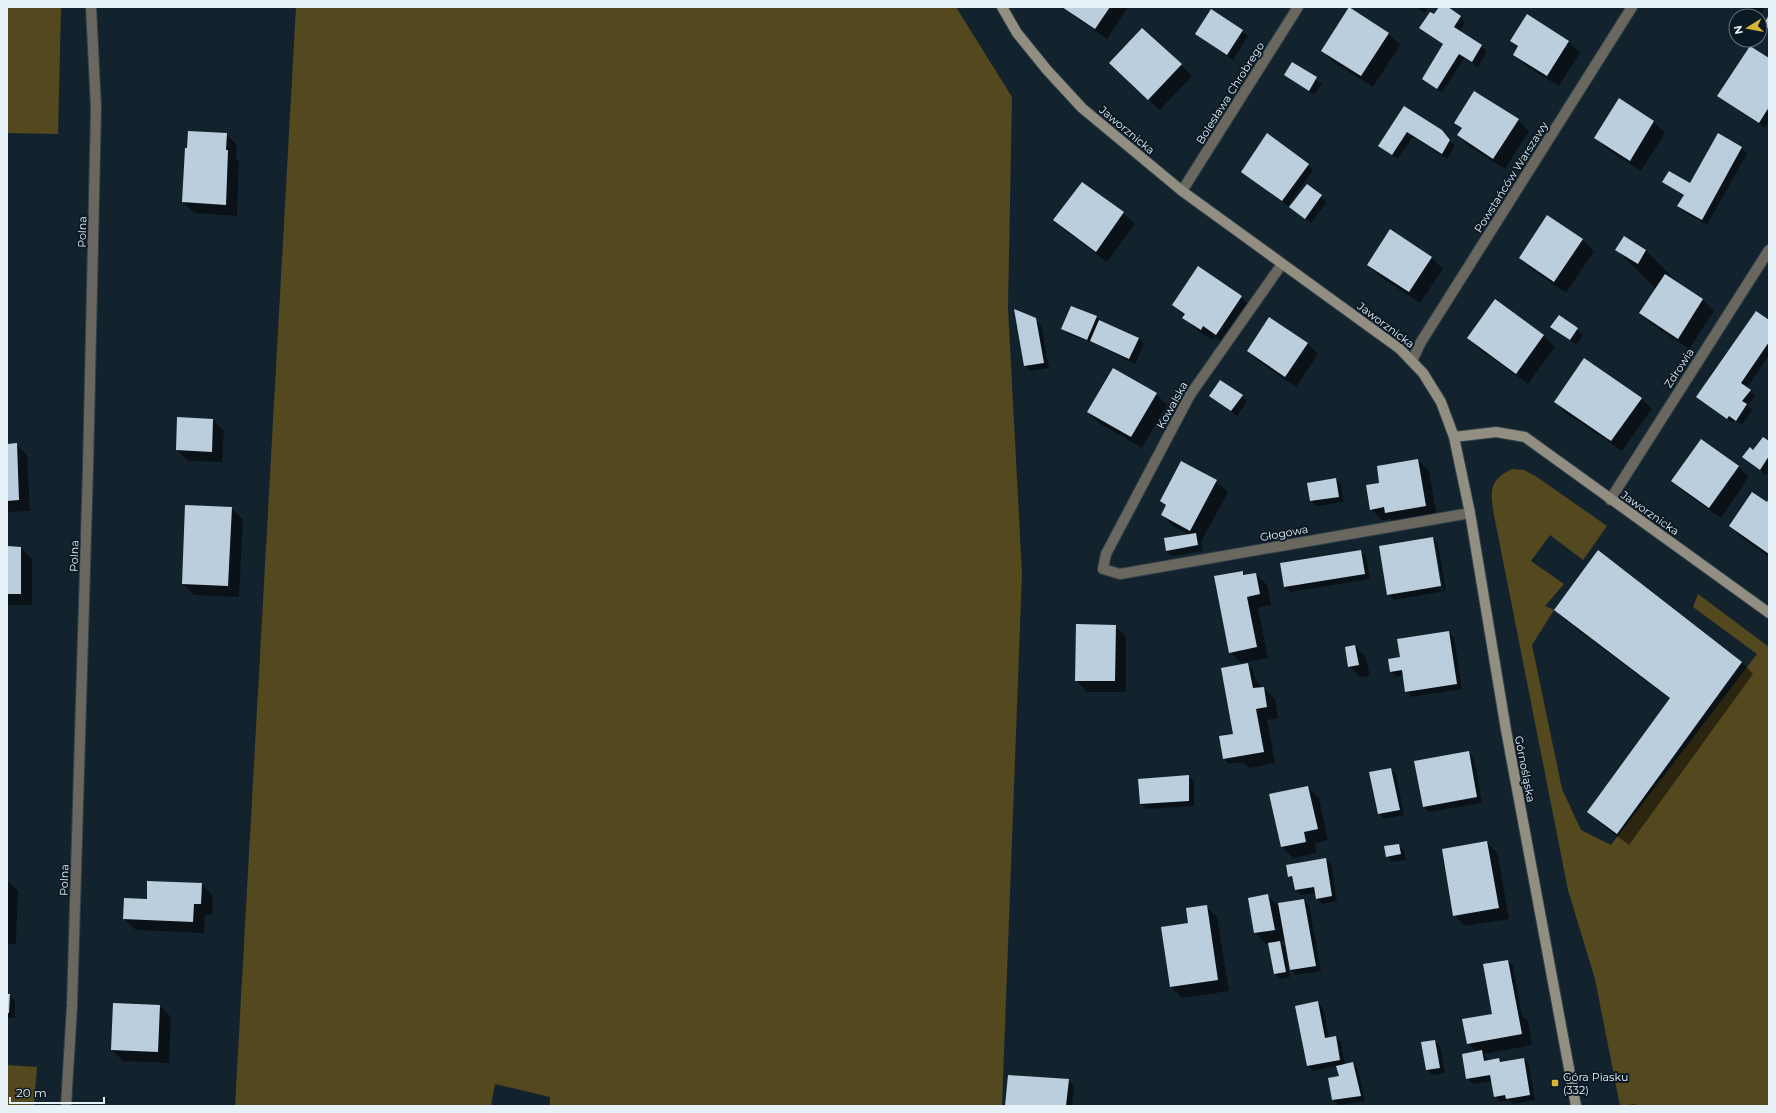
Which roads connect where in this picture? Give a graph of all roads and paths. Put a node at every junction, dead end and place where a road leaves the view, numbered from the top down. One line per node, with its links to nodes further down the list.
1 (91, 7): 14 (street, Polna)
2 (1002, 7): 5 (street, Jaworznicka)
3 (1298, 7): 5 (street, Bolesława Chrobrego)
4 (1632, 7): 8 (street, Powstańców Warszawy)
5 (1182, 191): 7 (street, Jaworznicka)
6 (1769, 250): 10 (street, Zdrowia)
7 (1282, 264): 8 (street, Jaworznicka); 12 (street, Kowalska)
8 (1412, 361): 9 (street, Jaworznicka)
9 (1454, 437): 10 (street, Jaworznicka); 11 (street, Górnośląska)
10 (1610, 500): 13 (street, Jaworznicka)
11 (1470, 513): 12 (street, Głogowa); 15 (street, Górnośląska)
12 (1103, 569)
13 (1769, 613)
14 (66, 1106)
15 (1576, 1106)

